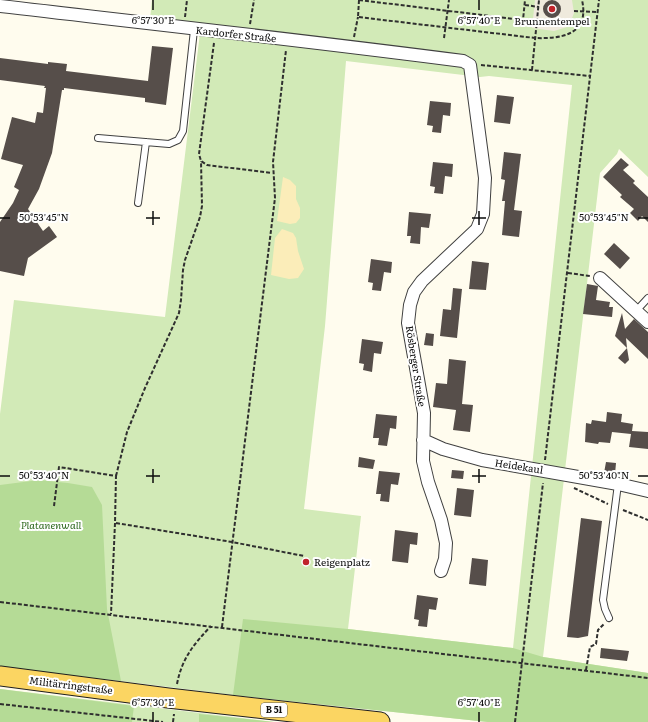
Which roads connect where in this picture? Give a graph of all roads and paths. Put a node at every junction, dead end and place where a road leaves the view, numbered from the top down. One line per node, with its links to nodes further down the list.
1 (187, 0): 18 (path)
2 (254, 0): 19 (path)
3 (359, 0): 12 (path); 16 (path)
4 (448, 0): 12 (path)
5 (525, 0): 9 (path)
6 (540, 0): 11 (path)
7 (582, 0): 14 (path)
8 (599, 0): 15 (path)
9 (524, 5): 11 (path); 12 (path)
10 (0, 6): 18 (street, Kardorfer Straße)
11 (539, 6): 21 (path)
12 (447, 11): 17 (path)
13 (574, 11): 14 (path)
14 (583, 12): 15 (path); 21 (path)
15 (598, 12): 27 (path)
16 (358, 17): 17 (path); 24 (path)
17 (445, 26): 20 (path); 21 (path)
18 (189, 29): 19 (street, Kardorfer Straße); 29 (lane)
19 (248, 36): 22 (street, Kardorfer Straße)
20 (444, 38)
21 (535, 38): 26 (path)
22 (287, 39): 24 (street, Kardorfer Straße); 31 (path)
23 (214, 43): 30 (path)
24 (352, 47): 25 (street, Kardorfer Straße)
25 (470, 65): 26 (path); 38 (street, Rösberger Straße)
26 (532, 70): 27 (path)
27 (590, 76): 33 (path)
28 (98, 138): 29 (lane)
29 (146, 142): 32 (lane)
30 (201, 161): 31 (path); 40 (path)
31 (272, 173): 48 (path)
32 (138, 202)
33 (568, 273): 34 (path); 39 (path)
34 (600, 278): 36 (street)
35 (648, 298): 36 (lane)
36 (636, 311): 37 (street)
37 (648, 322)
38 (422, 440): 39 (street, Heidekaul); 50 (street, Rösberger Straße)
39 (544, 470): 41 (street, Heidekaul); 56 (path)
40 (116, 476): 44 (path); 47 (path)
41 (618, 484): 43 (street, Heidekaul); 45 (lane)
42 (569, 486): 45 (path)
43 (648, 491)
44 (54, 506)
45 (615, 507): 46 (path); 53 (lane)
46 (648, 520)
47 (115, 523): 48 (path); 52 (path)
48 (232, 542): 49 (path); 55 (path)
49 (304, 556)
50 (441, 571)
51 (0, 602): 52 (path)
52 (111, 614): 54 (path)
53 (609, 618): 57 (path)
54 (211, 626): 55 (path); 60 (path)
55 (222, 627): 56 (path)
56 (522, 664): 57 (path); 65 (path)
57 (586, 670): 59 (path)
58 (0, 676): 60 (main road, Militärringstraße / B 51)
59 (648, 678)
60 (175, 698): 63 (path); 64 (main road, Militärringstraße / B 51)
61 (0, 704): 62 (path)
62 (163, 722)
63 (173, 722)
64 (380, 722)
65 (515, 722)

